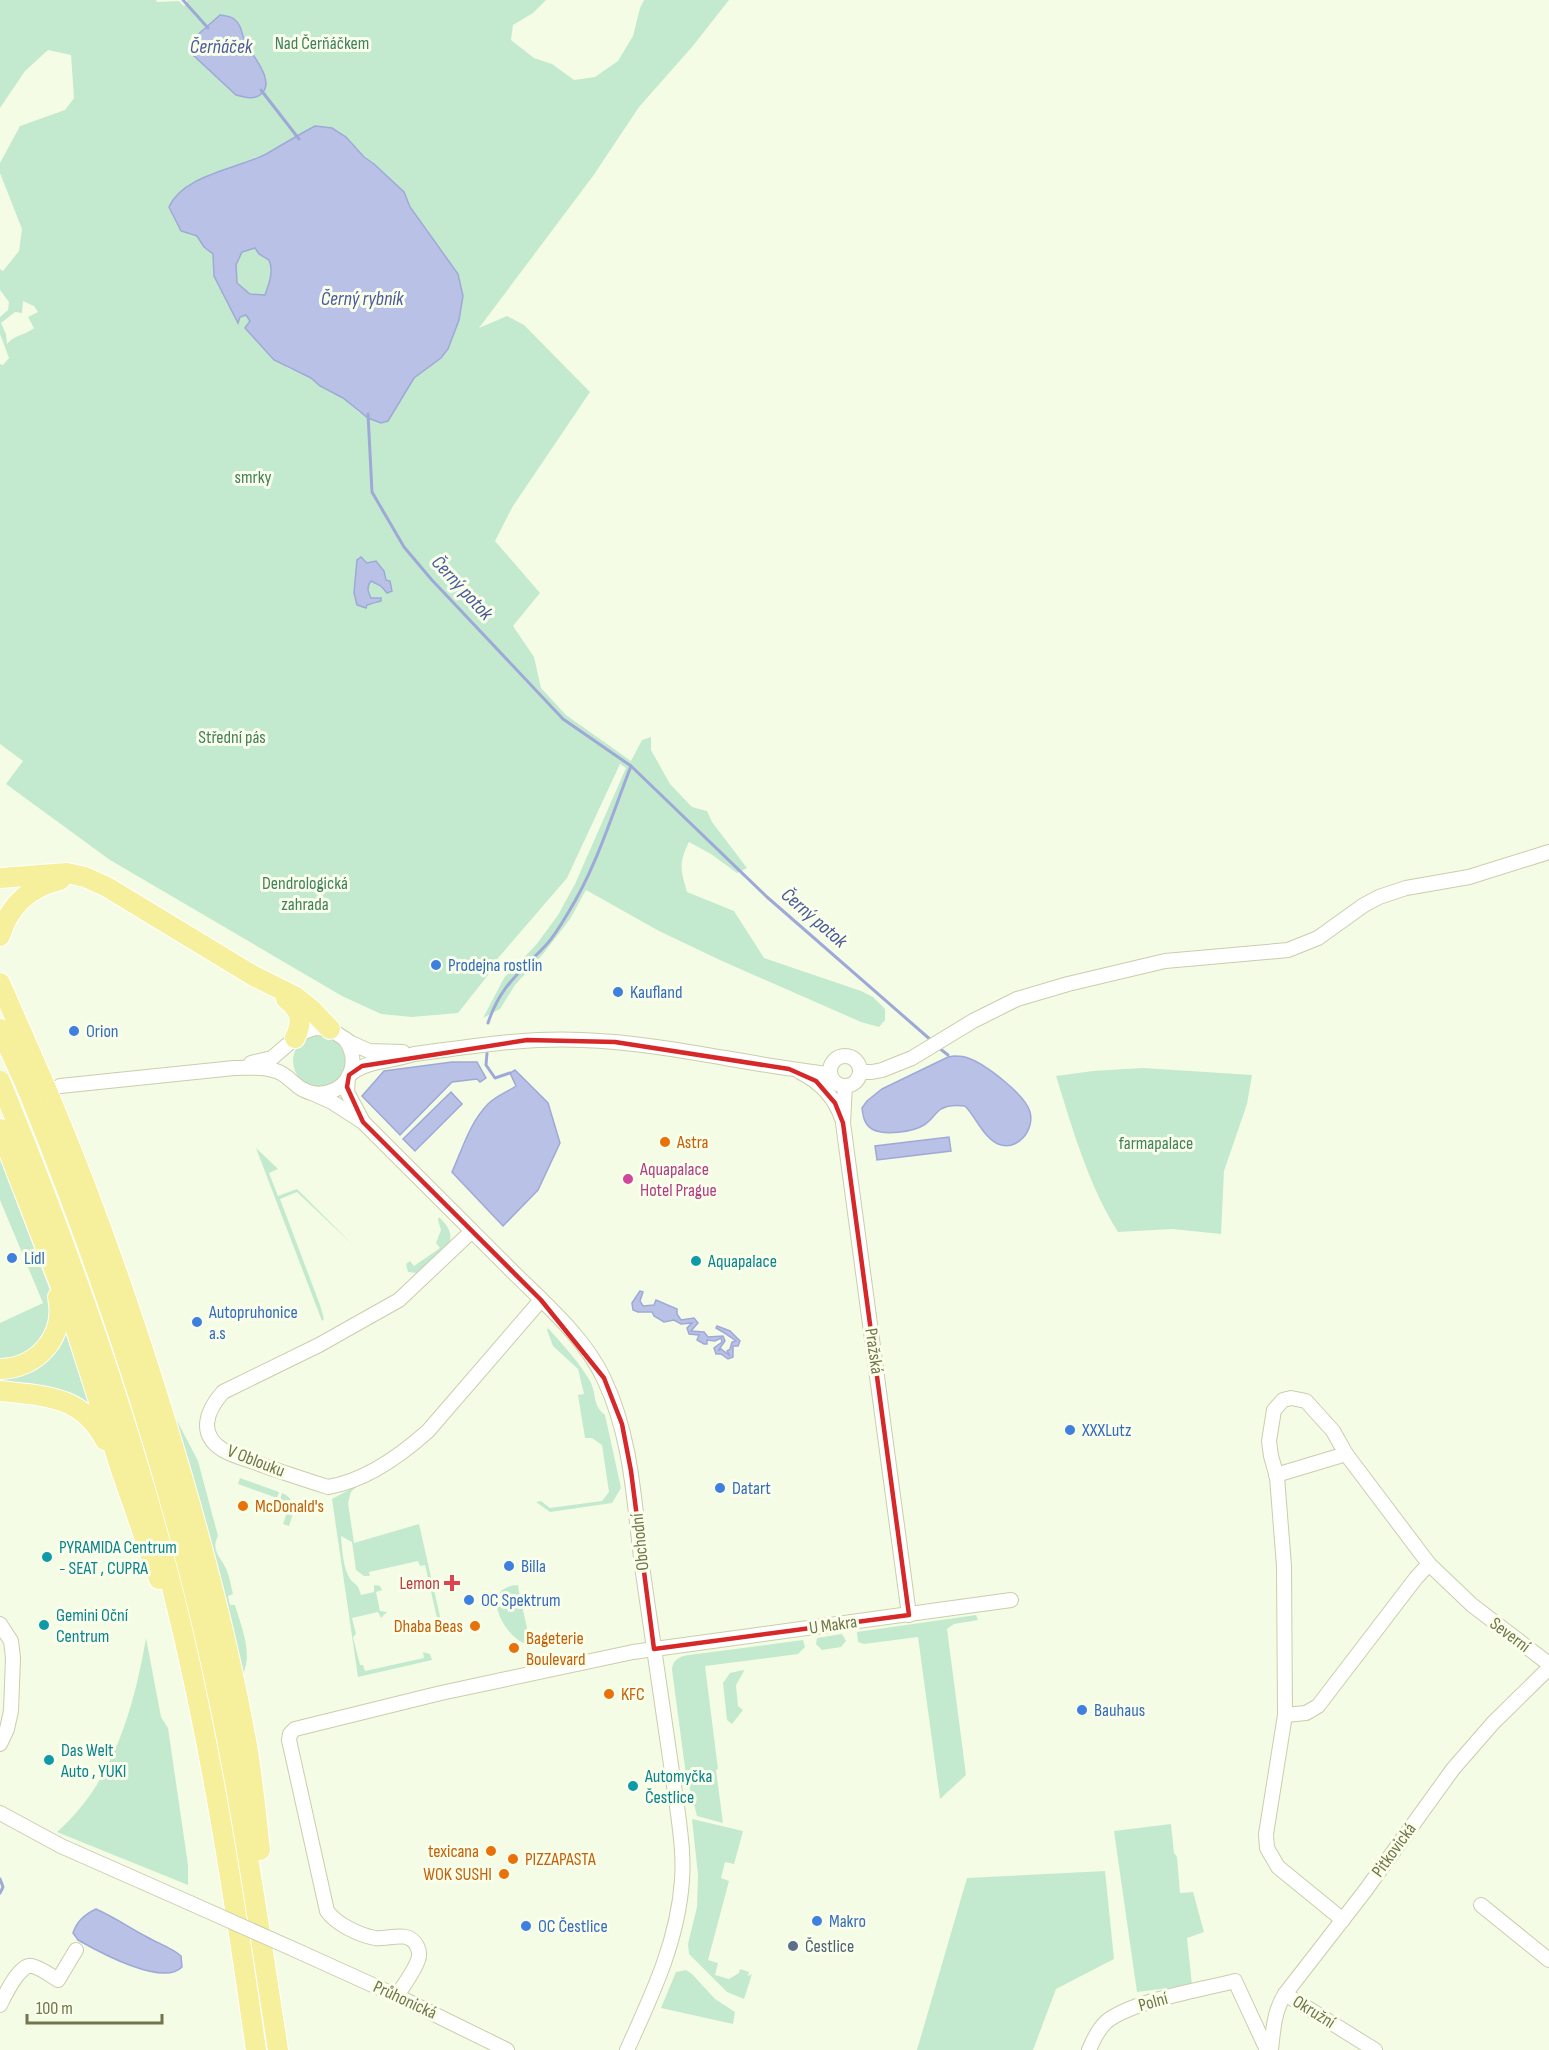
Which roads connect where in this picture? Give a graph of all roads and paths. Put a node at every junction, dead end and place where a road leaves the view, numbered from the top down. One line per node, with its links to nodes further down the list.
1 (1549, 852): 14 (street)
2 (0, 878): 3 (highway)
3 (98, 883): 4 (highway); 6 (highway)
4 (0, 936)
5 (0, 965): 8 (highway)
6 (252, 975): 9 (highway); 10 (highway)
7 (0, 983): 8 (highway)
8 (8, 1025): 20 (highway)
9 (337, 1034): 10 (street); 11 (street); 16 (street)
10 (293, 1040): 12 (street); 18 (street)
11 (414, 1054): 13 (street); 16 (street)
12 (234, 1068): 18 (street); 20 (street)
13 (789, 1069): 15 (street); 23 (street)
14 (860, 1072): 15 (street); 19 (street)
15 (830, 1074): 19 (street)
16 (349, 1076): 21 (street); 22 (street, Obchodní)
17 (0, 1081): 38 (highway, bridge)
18 (295, 1083): 21 (street)
19 (844, 1086): 23 (street, Pražská)
20 (41, 1088): 50 (highway); 50 (highway)
21 (312, 1093): 22 (street, Obchodní)
22 (363, 1122): 25 (street, Obchodní)
23 (843, 1123): 35 (street, Pražská)
24 (0, 1129): 26 (highway)
25 (472, 1231): 27 (street, Obchodní); 27 (street, V Oblouku)
26 (51, 1259): 28 (highway); 31 (highway)
27 (541, 1300): 37 (street, Obchodní)
28 (0, 1369)
29 (0, 1391): 31 (highway)
30 (1346, 1454): 32 (street); 32 (street, Severní); 33 (street, Severní)
31 (120, 1470): 38 (highway)
32 (1276, 1475): 40 (street)
33 (1429, 1564): 39 (street, Severní); 40 (street)
34 (1011, 1600): 35 (street, U Makra)
35 (909, 1615): 37 (street, U Makra)
36 (0, 1624): 41 (street)
37 (654, 1649): 48 (street, U Makra); 53 (street, Obchodní)
38 (187, 1651): 51 (highway)
39 (1549, 1666): 44 (street, Pitkovická)
40 (1286, 1715): 44 (street)
41 (0, 1744)
42 (0, 1813): 48 (street, Průhonická, bridge)
43 (1481, 1905): 46 (street)
44 (1343, 1920): 47 (street, Pitkovická)
45 (76, 1950): 49 (street)
46 (1549, 1960)
47 (1285, 1994): 55 (street, Pitkovická); 56 (street, Okružní)
48 (397, 1995): 52 (street, Průhonická)
49 (0, 2005)
50 (277, 2044)
51 (256, 2050)
52 (507, 2050)
53 (627, 2050)
54 (1089, 2050): 55 (street, Polní)
55 (1269, 2050)
56 (1375, 2050)

